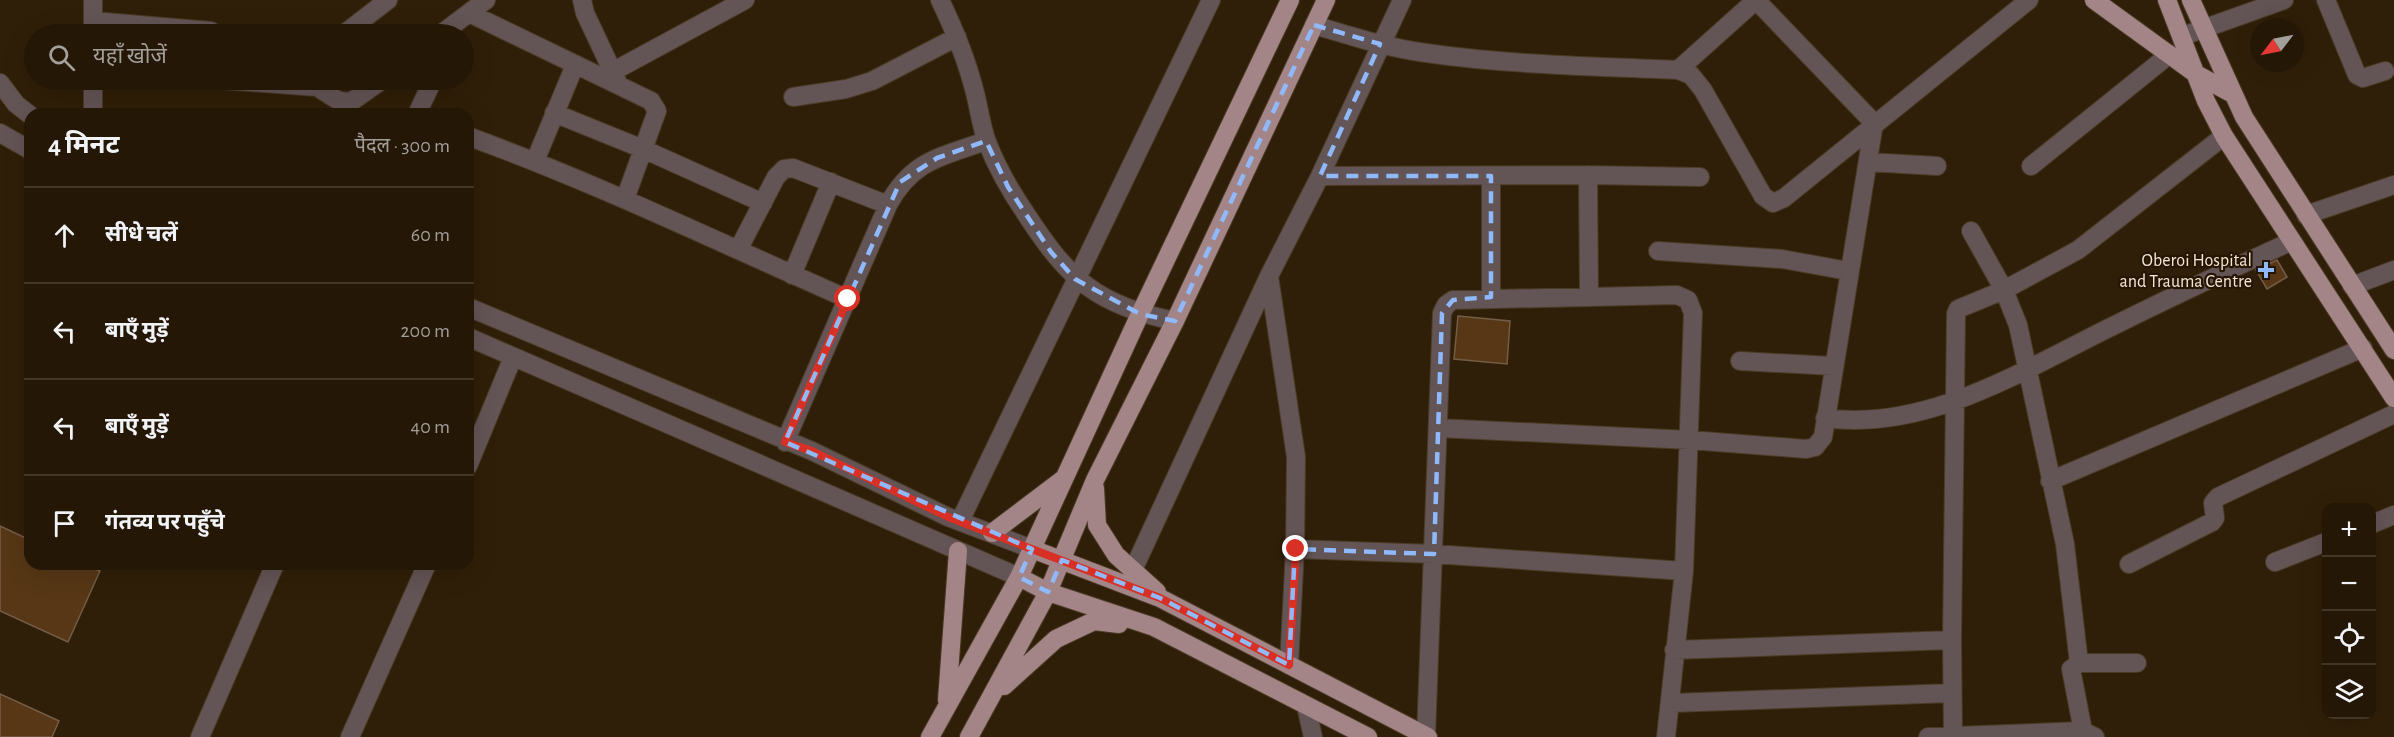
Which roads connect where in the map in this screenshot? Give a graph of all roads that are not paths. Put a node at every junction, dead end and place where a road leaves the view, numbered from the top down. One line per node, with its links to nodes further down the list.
1 (93, 0): 18 (street)
2 (388, 0): 19 (street)
3 (486, 0): 17 (street)
4 (582, 0): 31 (street)
5 (940, 0): 24 (street)
6 (1211, 0): 72 (street)
7 (1290, 0): 79 (main road)
8 (1326, 0): 20 (main road)
9 (1402, 0): 25 (street)
10 (2029, 0): 43 (street)
11 (2094, 0): 26 (main road)
12 (2167, 0): 23 (main road)
13 (2191, 0): 22 (main road)
14 (2284, 0): 22 (street)
15 (2326, 0): 29 (street)
16 (743, 1): 31 (street)
17 (462, 22)
18 (93, 24)
19 (357, 24)
20 (1314, 25): 25 (street); 80 (main road)
21 (474, 27): 27 (street)
22 (2204, 28): 23 (street); 37 (main road)
23 (2183, 36): 30 (main road)
24 (957, 37): 38 (street); 47 (street)
25 (1380, 44): 28 (street); 55 (street)
26 (2170, 54): 30 (main road); 53 (street)
27 (575, 65): 31 (street); 42 (street)
28 (1678, 70): 43 (street); 43 (street)
29 (2385, 71)
30 (2196, 74): 37 (main road); 45 (main road)
31 (616, 80): 49 (street)
32 (0, 83): 41 (street)
33 (93, 90): 39 (street)
34 (325, 90): 35 (street)
35 (368, 90)
36 (429, 90): 40 (street)
37 (2231, 93): 63 (main road)
38 (793, 97)
39 (93, 108)
40 (420, 108)
41 (24, 110)
42 (554, 113): 49 (street); 50 (street)
43 (1874, 123): 51 (street)
44 (0, 133): 48 (street)
45 (2224, 136): 65 (main road); 74 (street)
46 (474, 138): 50 (street)
47 (986, 141): 62 (street); 72 (street)
48 (24, 147)
49 (643, 149): 60 (street); 61 (street)
50 (535, 161): 60 (street)
51 (1868, 162): 52 (street); 69 (street)
52 (1937, 166)
53 (2031, 166)
54 (1588, 175): 56 (street); 57 (street); 75 (street)
55 (1320, 176): 56 (street); 71 (street)
56 (1491, 176): 76 (street)
57 (1700, 177)
58 (831, 182): 61 (street); 62 (street); 70 (street)
59 (2394, 185): 63 (street)
60 (626, 199): 66 (street)
61 (763, 203): 66 (street)
62 (888, 205): 77 (street)
63 (2306, 215): 73 (main road)
64 (1971, 231): 74 (street)
65 (2292, 241): 82 (main road); 87 (street)
66 (738, 250): 70 (street)
67 (1659, 251): 69 (street)
68 (2394, 270): 73 (street)
69 (1848, 271): 86 (street)
70 (792, 275): 77 (street)
71 (1269, 276): 105 (street); 113 (street)
72 (1075, 279): 79 (street); 100 (street)
73 (2352, 286): 83 (main road)
74 (2004, 290): 87 (street); 89 (street)
75 (1589, 295): 76 (street); 93 (street)
76 (1491, 297): 92 (street)
77 (848, 299): 94 (street)
78 (474, 310): 94 (street)
79 (1140, 314): 80 (street); 96 (main road)
80 (1175, 321): 97 (main road)
81 (474, 340): 84 (street)
82 (2363, 348): 88 (main road); 98 (street)
83 (2394, 350)
84 (513, 357): 95 (street); 106 (street)
85 (1740, 361): 86 (street)
86 (1833, 366): 91 (street)
87 (2029, 369): 89 (street); 98 (street)
88 (2394, 398)
89 (1956, 400): 91 (street); 119 (street)
90 (2394, 414): 110 (street)
91 (1825, 418): 93 (street)
92 (1438, 428): 93 (street); 107 (street)
93 (1690, 440): 114 (street)
94 (785, 442): 100 (street)
95 (474, 451)
96 (1066, 478): 102 (main road); 104 (main road)
97 (1095, 480): 108 (main road); 113 (main road)
98 (2050, 481): 121 (street)
99 (2394, 515): 101 (street)
100 (960, 521): 102 (street)
101 (2376, 522)
102 (992, 533): 104 (street)
103 (2322, 544): 109 (street)
104 (1032, 549): 108 (main road); 115 (main road)
105 (1296, 549): 107 (street); 123 (street)
106 (958, 551): 115 (street); 128 (main road)
107 (1434, 554): 114 (street); 137 (street)
108 (1062, 560): 116 (main road); 117 (main road)
109 (2275, 562)
110 (2129, 564)
111 (272, 570): 131 (street)
112 (424, 570): 132 (street)
113 (1133, 570): 117 (main road)
114 (1683, 571): 120 (street)
115 (1019, 577): 116 (main road); 128 (main road)
116 (1048, 592): 118 (main road); 125 (main road)
117 (1169, 603): 123 (main road)
118 (1154, 627): 125 (main road); 127 (main road)
119 (1952, 640): 120 (street); 124 (street)
120 (1674, 650): 126 (street)
121 (2079, 663): 122 (street); 129 (street)
122 (2137, 663)
123 (1289, 665): 137 (main road)
124 (1953, 693): 126 (street); 130 (street)
125 (993, 695): 134 (main road)
126 (1671, 703): 138 (street)
127 (1305, 706): 135 (street); 136 (main road)
128 (946, 708): 133 (main road)
129 (2089, 734): 130 (street)
130 (1953, 735): 139 (street)
131 (200, 737)
132 (350, 737)
133 (930, 737)
134 (969, 737)
135 (1313, 737)
136 (1368, 737)
137 (1427, 737)
138 (1666, 737)
139 (1928, 737)

